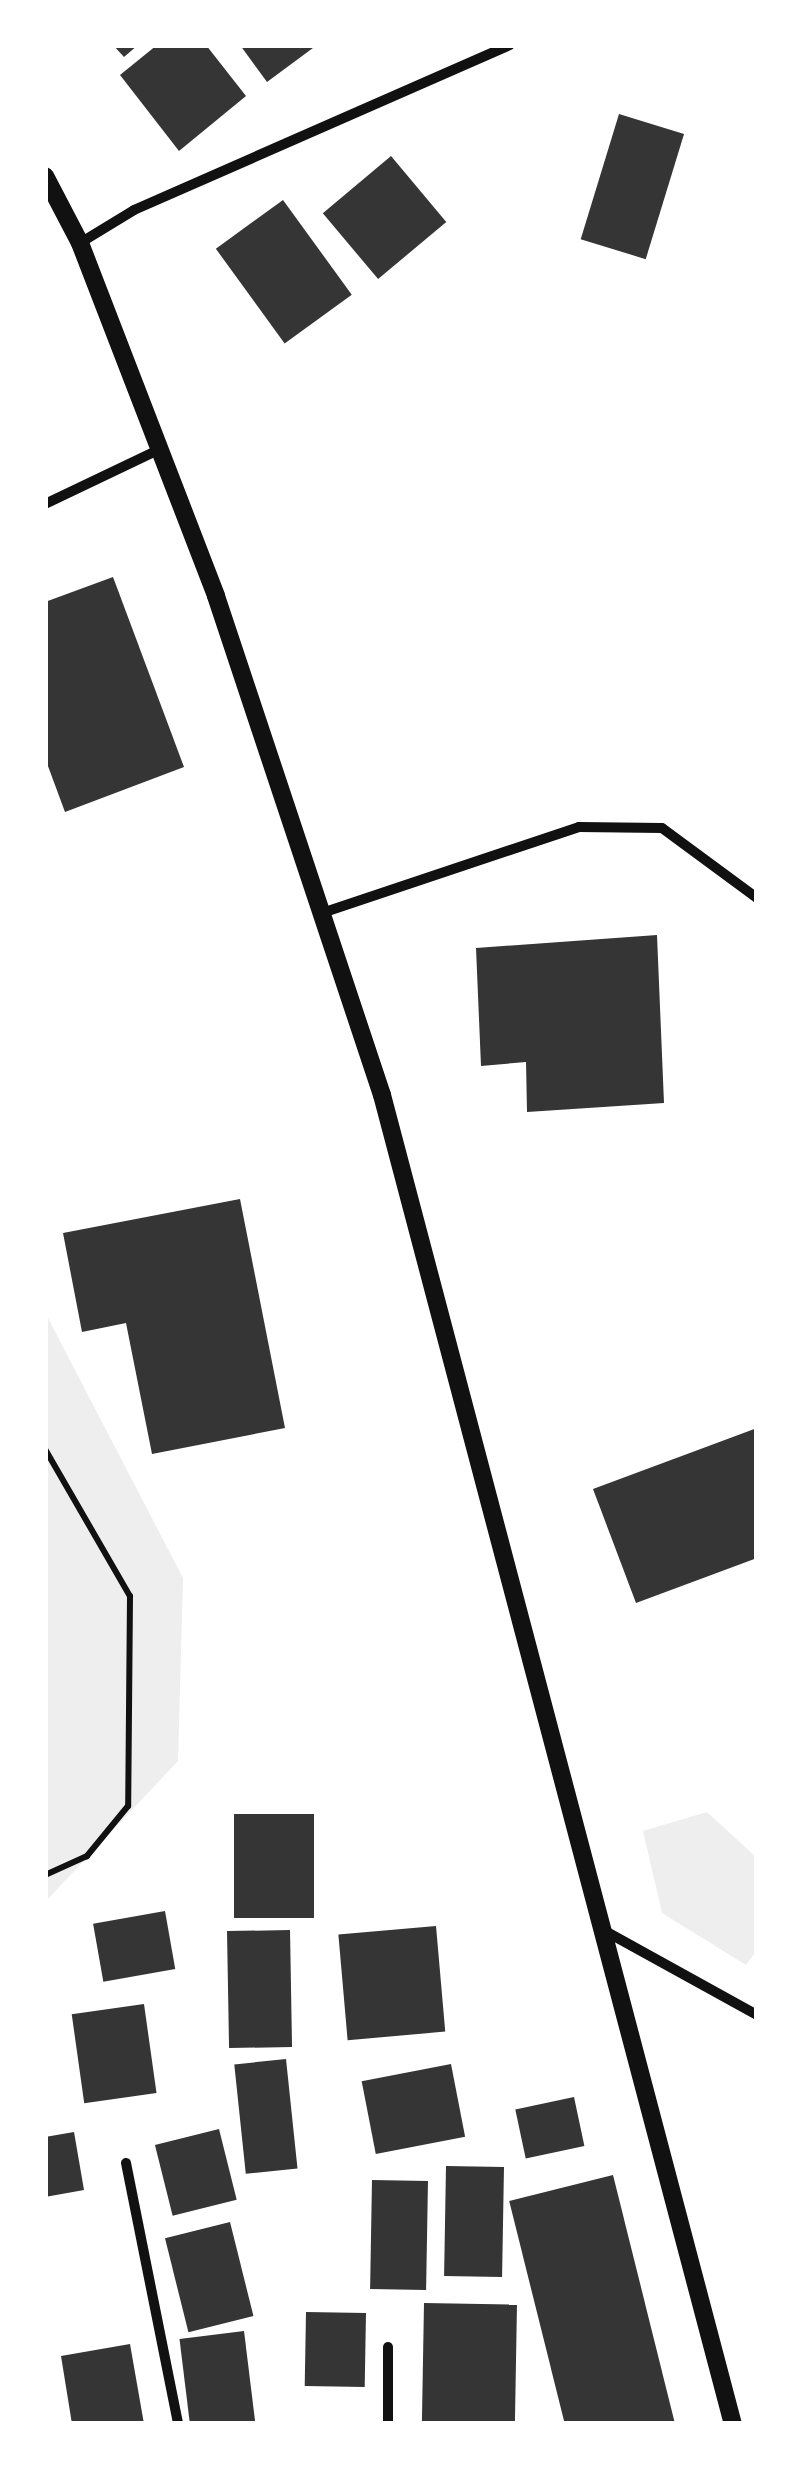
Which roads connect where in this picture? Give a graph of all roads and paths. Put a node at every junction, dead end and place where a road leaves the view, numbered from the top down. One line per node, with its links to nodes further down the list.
1 (509, 45): 3 (street)
2 (45, 176): 3 (street)
3 (80, 243): 4 (street)
4 (156, 452): 5 (street); 7 (street)
5 (45, 504)
6 (757, 898): 7 (street)
7 (324, 912): 10 (street)
8 (45, 1449): 9 (path)
9 (45, 1875)
10 (604, 1930): 11 (street); 16 (street)
11 (757, 2014)
12 (126, 2163): 14 (street)
13 (388, 2347): 15 (street)
14 (178, 2424)
15 (388, 2424)
16 (733, 2424)

